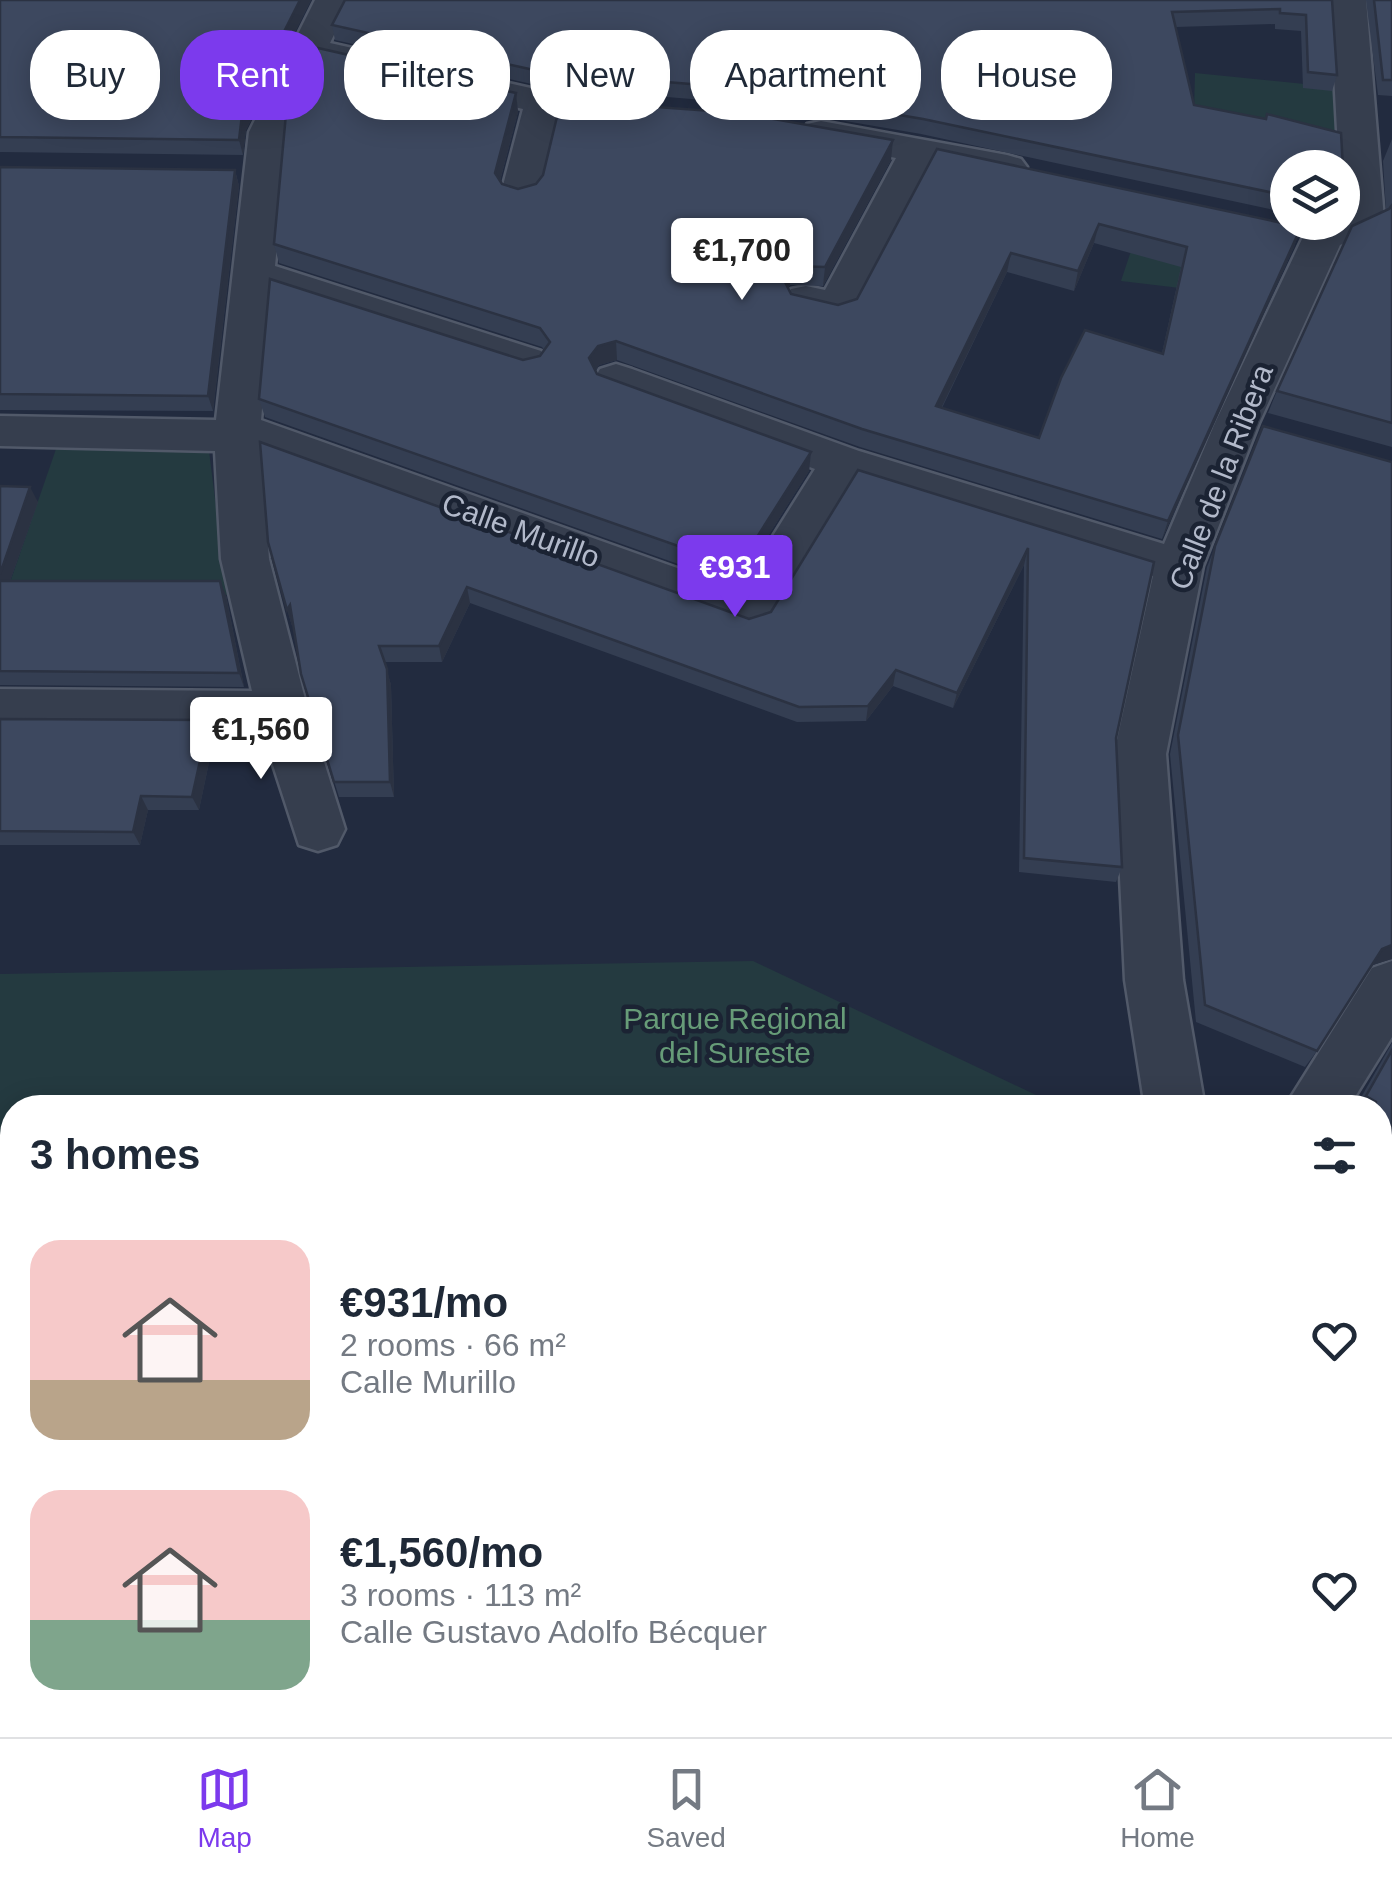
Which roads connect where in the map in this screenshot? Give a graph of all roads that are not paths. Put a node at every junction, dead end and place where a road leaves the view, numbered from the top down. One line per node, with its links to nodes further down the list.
1 (333, 0): 3 (street)
2 (1348, 0): 14 (street, Calle de la Ribera)
3 (320, 30)
4 (324, 53): 5 (street)
5 (530, 99)
6 (670, 115): 7 (street)
7 (682, 116)
8 (274, 120): 15 (street)
9 (539, 120): 13 (street)
10 (793, 128): 11 (street)
11 (920, 150): 12 (street); 16 (street)
12 (1036, 173)
13 (520, 192)
14 (1378, 222): 22 (street, Calle de la Ribera)
15 (253, 273): 17 (street); 20 (street)
16 (806, 299)
17 (526, 360)
18 (616, 379): 21 (street)
19 (0, 431): 20 (street)
20 (237, 434): 21 (street, Calle Murillo); 24 (street)
21 (843, 462): 22 (street)
22 (1179, 566): 27 (street, Calle de la Ribera)
23 (0, 709): 24 (street)
24 (282, 711): 25 (street)
25 (318, 829)
26 (1392, 986): 28 (street)
27 (1173, 1095)
28 (1322, 1095)

